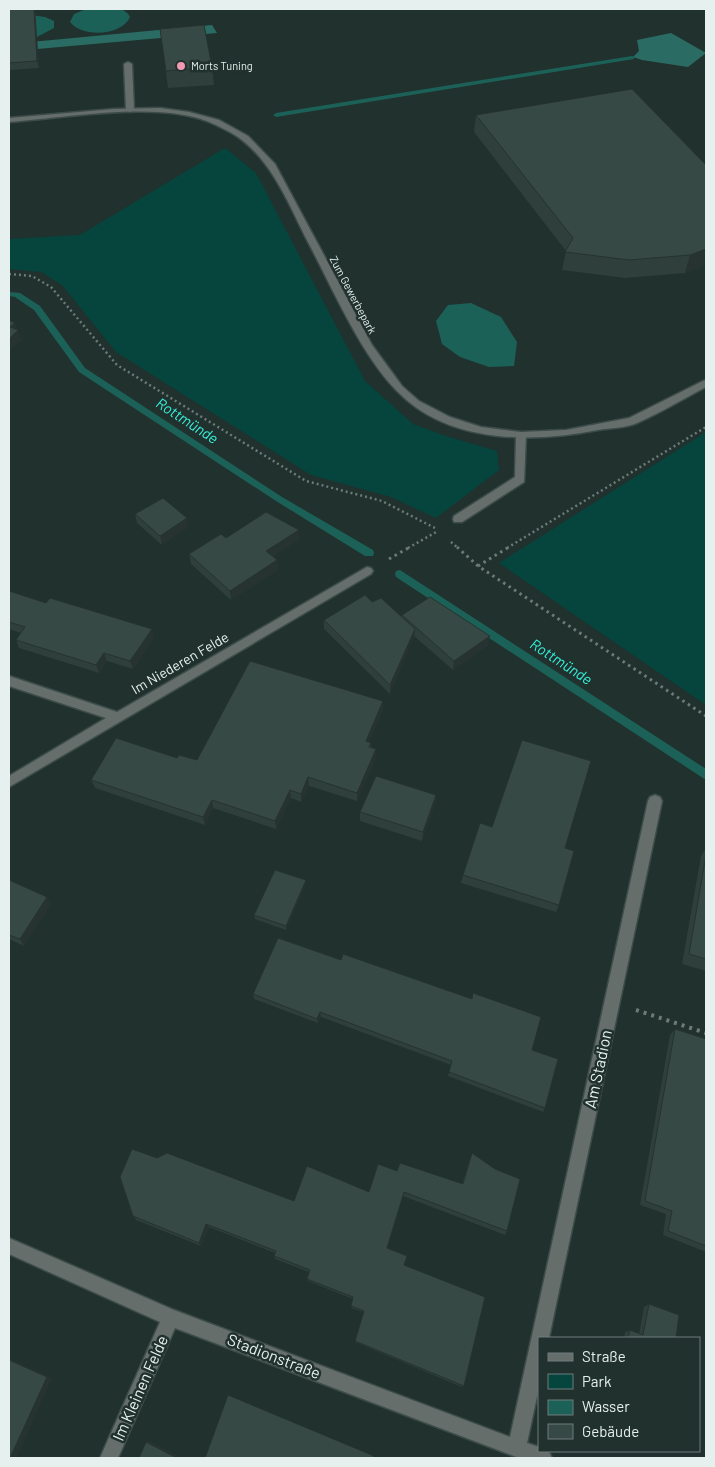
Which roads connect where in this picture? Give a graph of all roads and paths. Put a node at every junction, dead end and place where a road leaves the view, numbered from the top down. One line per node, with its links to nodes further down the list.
1 (128, 64): 2 (street)
2 (130, 110): 3 (street, Zum Gewerbepark); 7 (street, Zum Gewerbepark)
3 (9, 120)
4 (9, 274): 9 (path)
5 (706, 383): 7 (street, Zum Gewerbepark)
6 (706, 427): 10 (path)
7 (521, 435): 8 (street)
8 (458, 519): 9 (path)
9 (438, 531): 10 (path); 11 (path)
10 (478, 566): 13 (path)
11 (367, 571): 14 (street, Im Niederen Felde)
12 (9, 681): 14 (street)
13 (706, 716)
14 (116, 717): 15 (street, Im Niederen Felde)
15 (9, 782)
16 (655, 801): 17 (street, Am Stadion)
17 (612, 1002): 18 (path); 21 (street, Am Stadion)
18 (706, 1033)
19 (9, 1246): 20 (street, Stadionstraße)
20 (172, 1318): 23 (street, Stadionstraße); 24 (street, Im Kleinen Felde)
21 (540, 1337)
22 (538, 1350): 23 (street)
23 (517, 1447): 25 (street, Stadionstraße)
24 (109, 1458)
25 (543, 1458)

